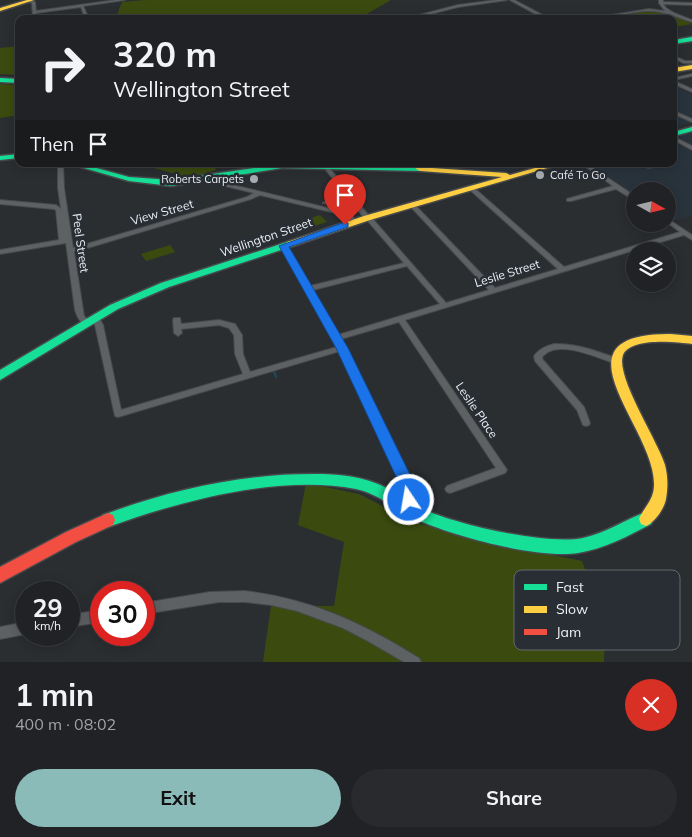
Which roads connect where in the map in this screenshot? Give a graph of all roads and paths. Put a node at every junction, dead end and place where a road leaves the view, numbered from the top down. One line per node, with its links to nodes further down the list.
1 (31, 0): 10 (main road); 11 (street)
2 (123, 0): 9 (street)
3 (467, 0): 7 (street)
4 (505, 0): 7 (street)
5 (512, 0): 15 (street)
6 (660, 1): 8 (street); 12 (street)
7 (473, 4): 14 (street)
8 (692, 4)
9 (82, 7): 11 (street); 13 (street)
10 (0, 10)
11 (35, 12)
12 (669, 12): 16 (street); 17 (street)
13 (85, 15)
14 (424, 15)
15 (540, 15)
16 (616, 15)
17 (692, 20)
18 (692, 39): 19 (main road)
19 (677, 42)
20 (677, 58): 21 (street)
21 (692, 62)
22 (692, 69): 23 (main road)
23 (677, 71)
24 (692, 75): 26 (street)
25 (0, 78): 27 (main road)
26 (677, 78)
27 (15, 79)
28 (677, 84): 29 (street)
29 (692, 91)
30 (677, 114): 31 (street)
31 (692, 121)
32 (692, 129): 33 (main road)
33 (677, 135)
34 (677, 138): 35 (street)
35 (692, 148)
36 (15, 156): 37 (main road)
37 (0, 158)
38 (60, 167): 60 (street, Peel Street)
39 (85, 167): 46 (main road)
40 (273, 167): 46 (main road)
41 (325, 167): 56 (street)
42 (373, 167): 45 (main road)
43 (547, 167): 45 (main road, Wellington Street)
44 (588, 167): 47 (street)
45 (513, 176): 48 (main road, Wellington Street)
46 (215, 177): 49 (street)
47 (616, 186): 50 (street); 51 (street)
48 (471, 188): 54 (main road, Wellington Street); 65 (street)
49 (260, 193): 56 (street); 62 (street, View Street)
50 (626, 193)
51 (569, 200)
52 (0, 202): 53 (street)
53 (38, 205): 55 (street); 60 (street)
54 (412, 205): 56 (main road, Wellington Street); 67 (street)
55 (0, 207)
56 (364, 219): 61 (main road, Wellington Street); 64 (street)
57 (676, 227): 58 (street)
58 (684, 233): 59 (street); 65 (street, Leslie Street)
59 (692, 238)
60 (66, 241): 62 (street, Peel Street); 63 (street)
61 (284, 246): 66 (street); 70 (main road, Wellington Street)
62 (70, 251): 70 (street, Peel Street)
63 (0, 252)
64 (409, 264): 66 (street); 68 (street)
65 (562, 269): 67 (street, Leslie Street)
66 (308, 289): 72 (street)
67 (493, 290): 68 (street, Leslie Street)
68 (444, 305): 69 (street, Leslie Street)
69 (400, 318): 72 (street, Leslie Street); 79 (street, Leslie Place)
70 (91, 320): 76 (main road, Wellington Street); 77 (street, Peel Street)
71 (178, 327): 77 (street)
72 (336, 338): 74 (street)
73 (692, 340): 75 (main road)
74 (342, 348): 77 (street); 80 (street)
75 (617, 361): 78 (street); 80 (main road)
76 (0, 376)
77 (248, 376)
78 (586, 422)
79 (450, 490)
80 (406, 506): 81 (main road)
81 (0, 575)
82 (155, 607): 85 (street)
83 (15, 630): 84 (street)
84 (0, 633)
85 (416, 662)

